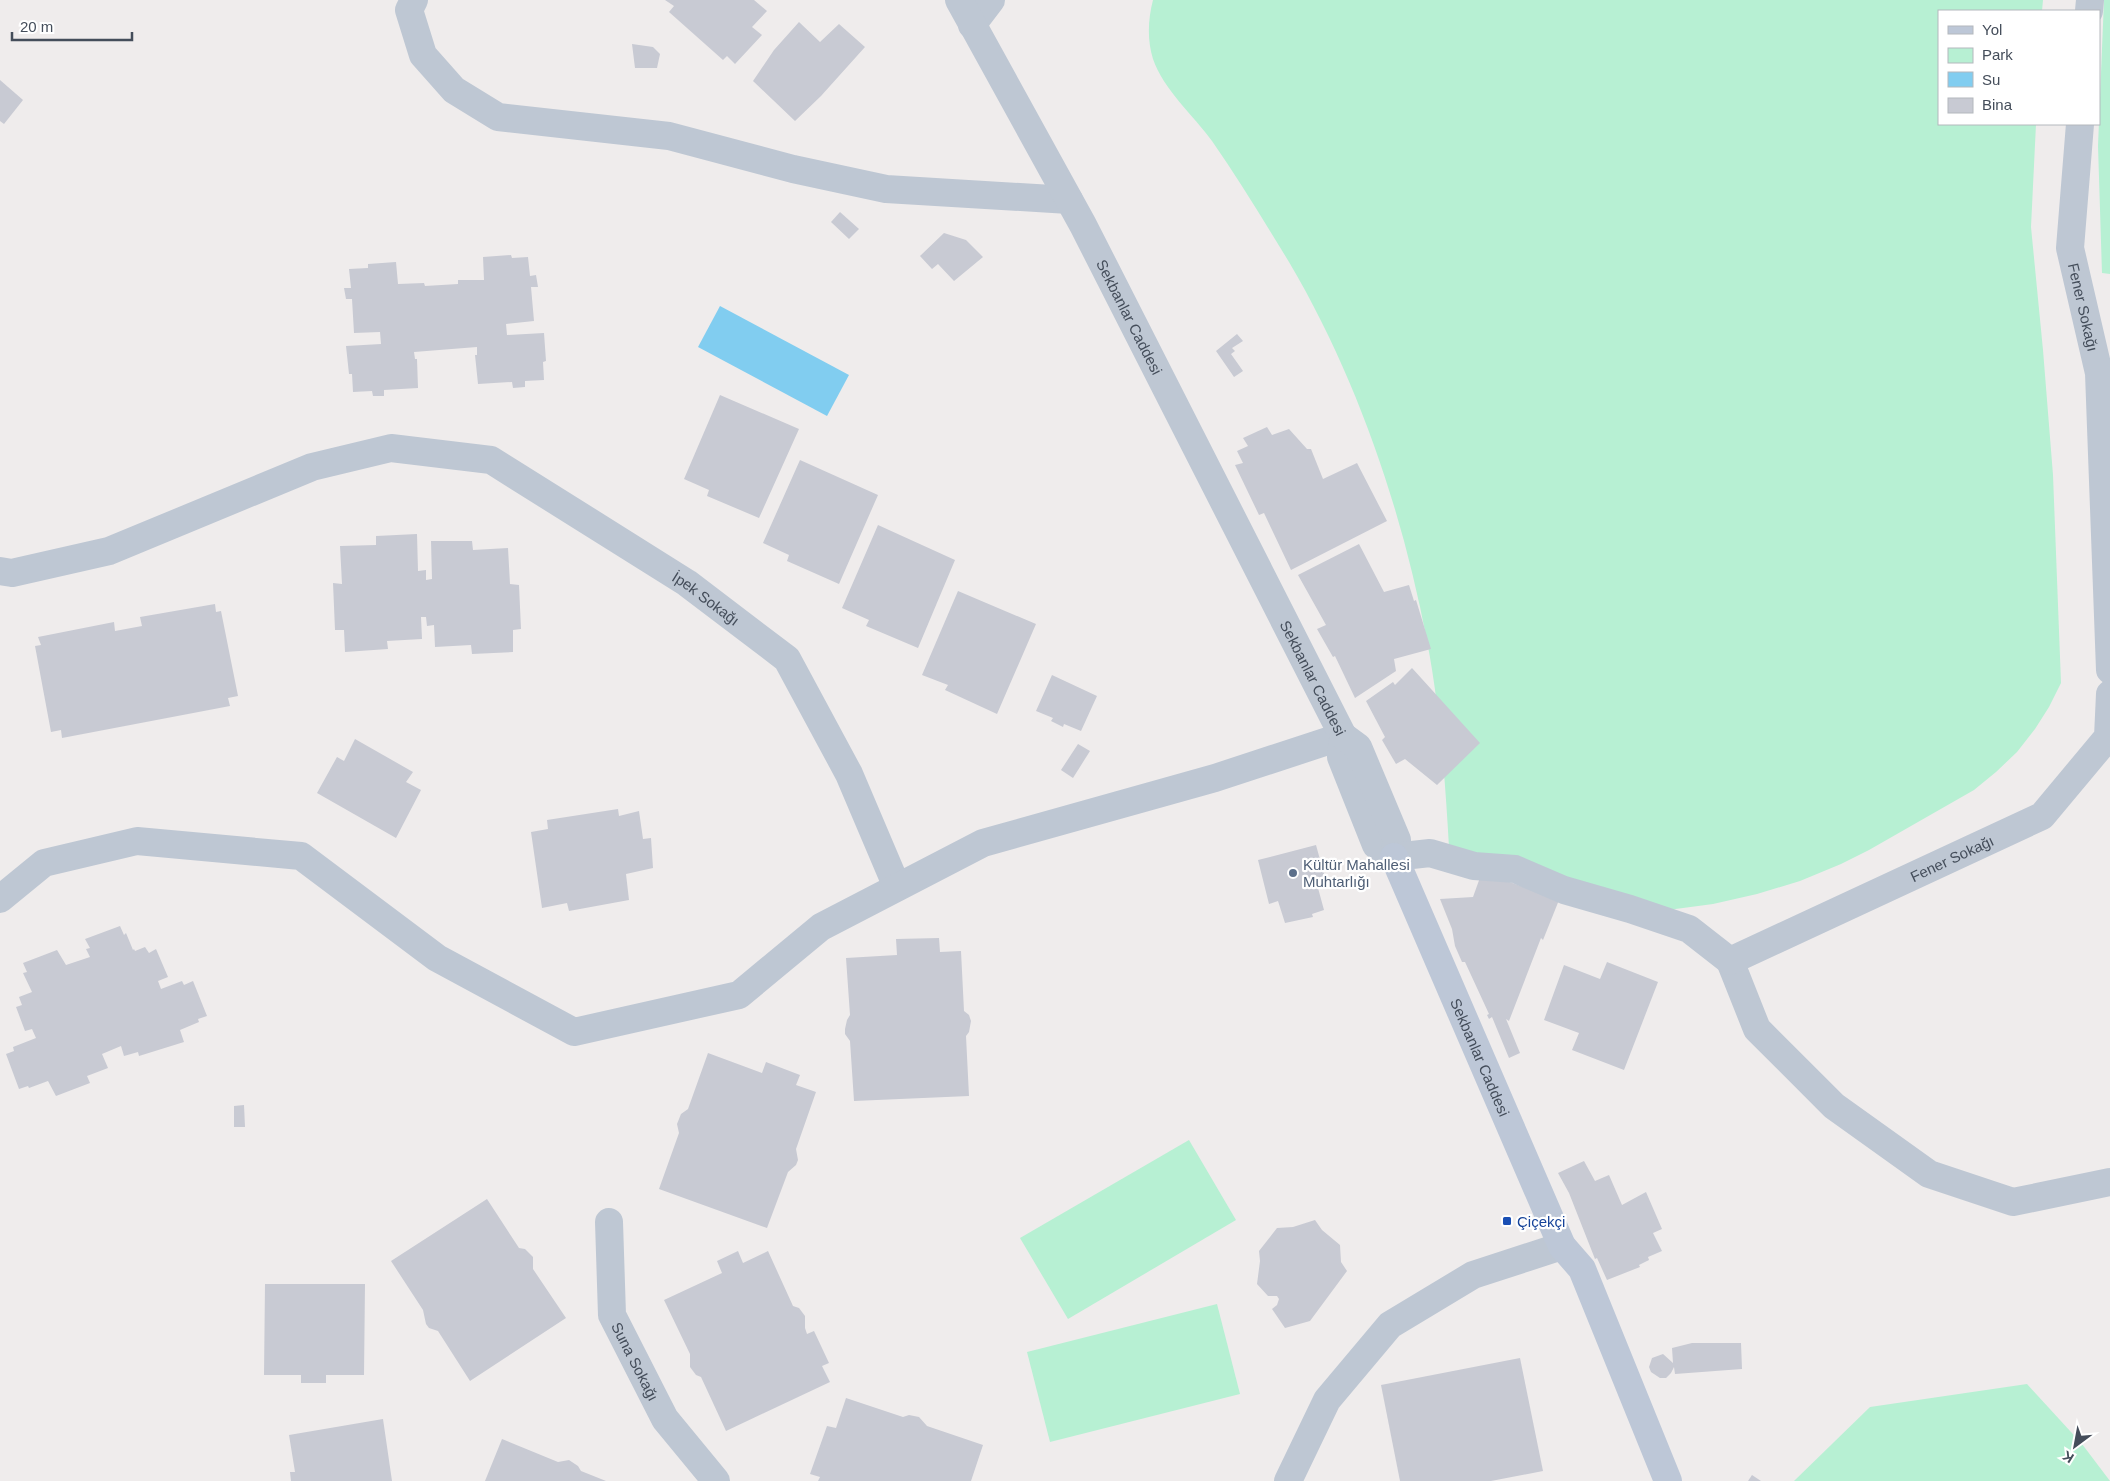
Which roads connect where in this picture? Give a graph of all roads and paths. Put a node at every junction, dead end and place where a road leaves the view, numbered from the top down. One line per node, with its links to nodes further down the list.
1 (414, 0): 6 (street)
2 (959, 0): 4 (street, Sekbanlar Caddesi)
3 (991, 0): 4 (street)
4 (972, 24): 6 (street, Sekbanlar Caddesi)
5 (2080, 125): 7 (street, Fener Sokağı)
6 (1069, 200): 11 (street, Sekbanlar Caddesi)
7 (2105, 373): 9 (street, Fener Sokağı)
8 (0, 571): 13 (street, İpek Sokağı)
9 (2110, 670)
10 (2110, 694): 15 (street, Fener Sokağı)
11 (1343, 736): 12 (street, Sekbanlar Caddesi); 13 (street)
12 (1394, 857): 15 (street); 18 (main road, Sekbanlar Caddesi)
13 (897, 887): 14 (street)
14 (0, 899)
15 (1730, 961): 16 (street)
16 (2110, 1182)
17 (609, 1222): 19 (street, Suna Sokağı)
18 (1562, 1246): 20 (street); 21 (main road, Sekbanlar Caddesi)
19 (716, 1481)
20 (1288, 1481)
21 (1668, 1481)

